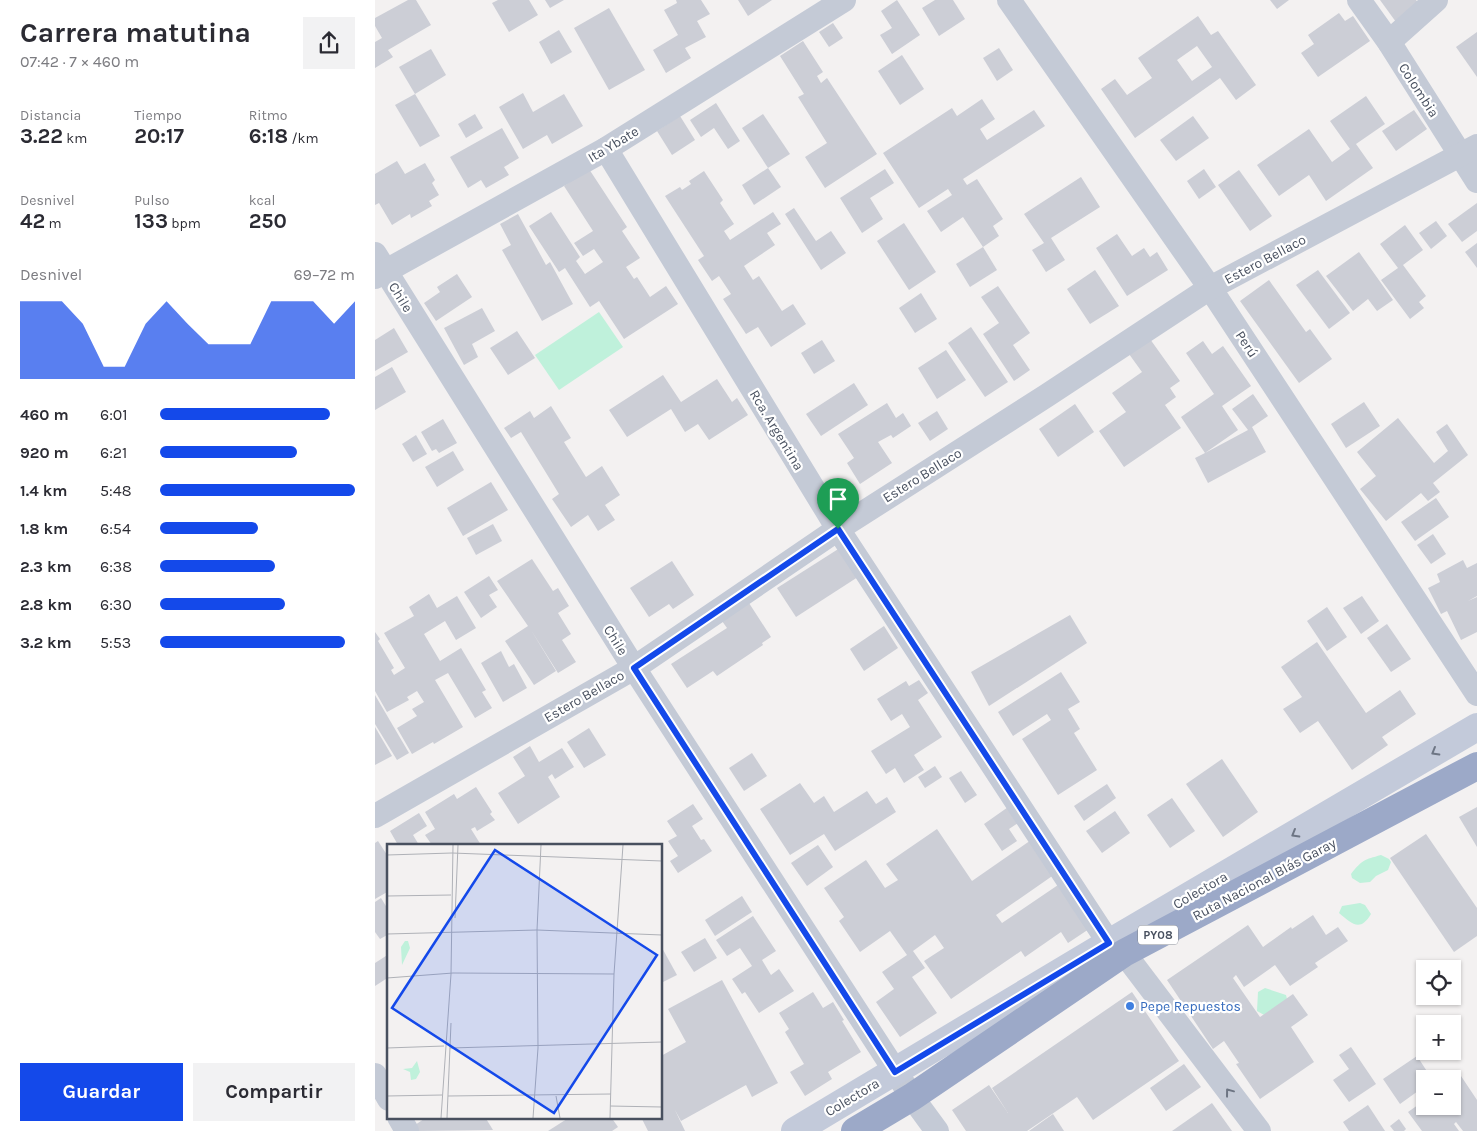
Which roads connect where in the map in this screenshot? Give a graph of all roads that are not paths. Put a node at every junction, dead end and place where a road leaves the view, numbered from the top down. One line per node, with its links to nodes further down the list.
1 (844, 0): 6 (street, Ita Ybate)
2 (1009, 0): 10 (street, Perú)
3 (1359, 0): 5 (street, Colombia)
4 (1436, 0): 5 (street)
5 (1389, 42): 7 (street, Colombia)
6 (605, 149): 9 (street, Ita Ybate); 11 (street, Rca. Argentina)
7 (1469, 151): 8 (street, Colombia); 10 (street, Estero Bellaco)
8 (1477, 181)
9 (378, 268): 12 (street, Chile)
10 (1210, 288): 11 (street, Estero Bellaco); 13 (street, Perú)
11 (838, 529): 12 (street, Estero Bellaco); 17 (street, Rca. Argentina)
12 (634, 668): 16 (street, Estero Bellaco); 18 (street, Chile)
13 (1477, 694)
14 (1477, 727): 17 (main road, Colectora, one-way to 17)
15 (1477, 766): 17 (highway, Ruta Nacional Blás Garay / PY08)
16 (375, 816)
17 (1117, 948): 18 (main road, Colectora); 21 (highway, Ruta Nacional Blás Garay / PY08); 27 (street, Rca. Argentina, one-way to 17)
18 (895, 1072): 21 (street, Chile); 24 (main road, Colectora)
19 (375, 1075): 20 (street)
20 (387, 1096)
21 (912, 1097): 25 (highway, Ruta Nacional Blás Garay / PY08); 26 (street, Chile)
22 (400, 1118): 23 (street)
23 (407, 1131)
24 (795, 1131)
25 (855, 1131)
26 (937, 1131)
27 (1259, 1131)

